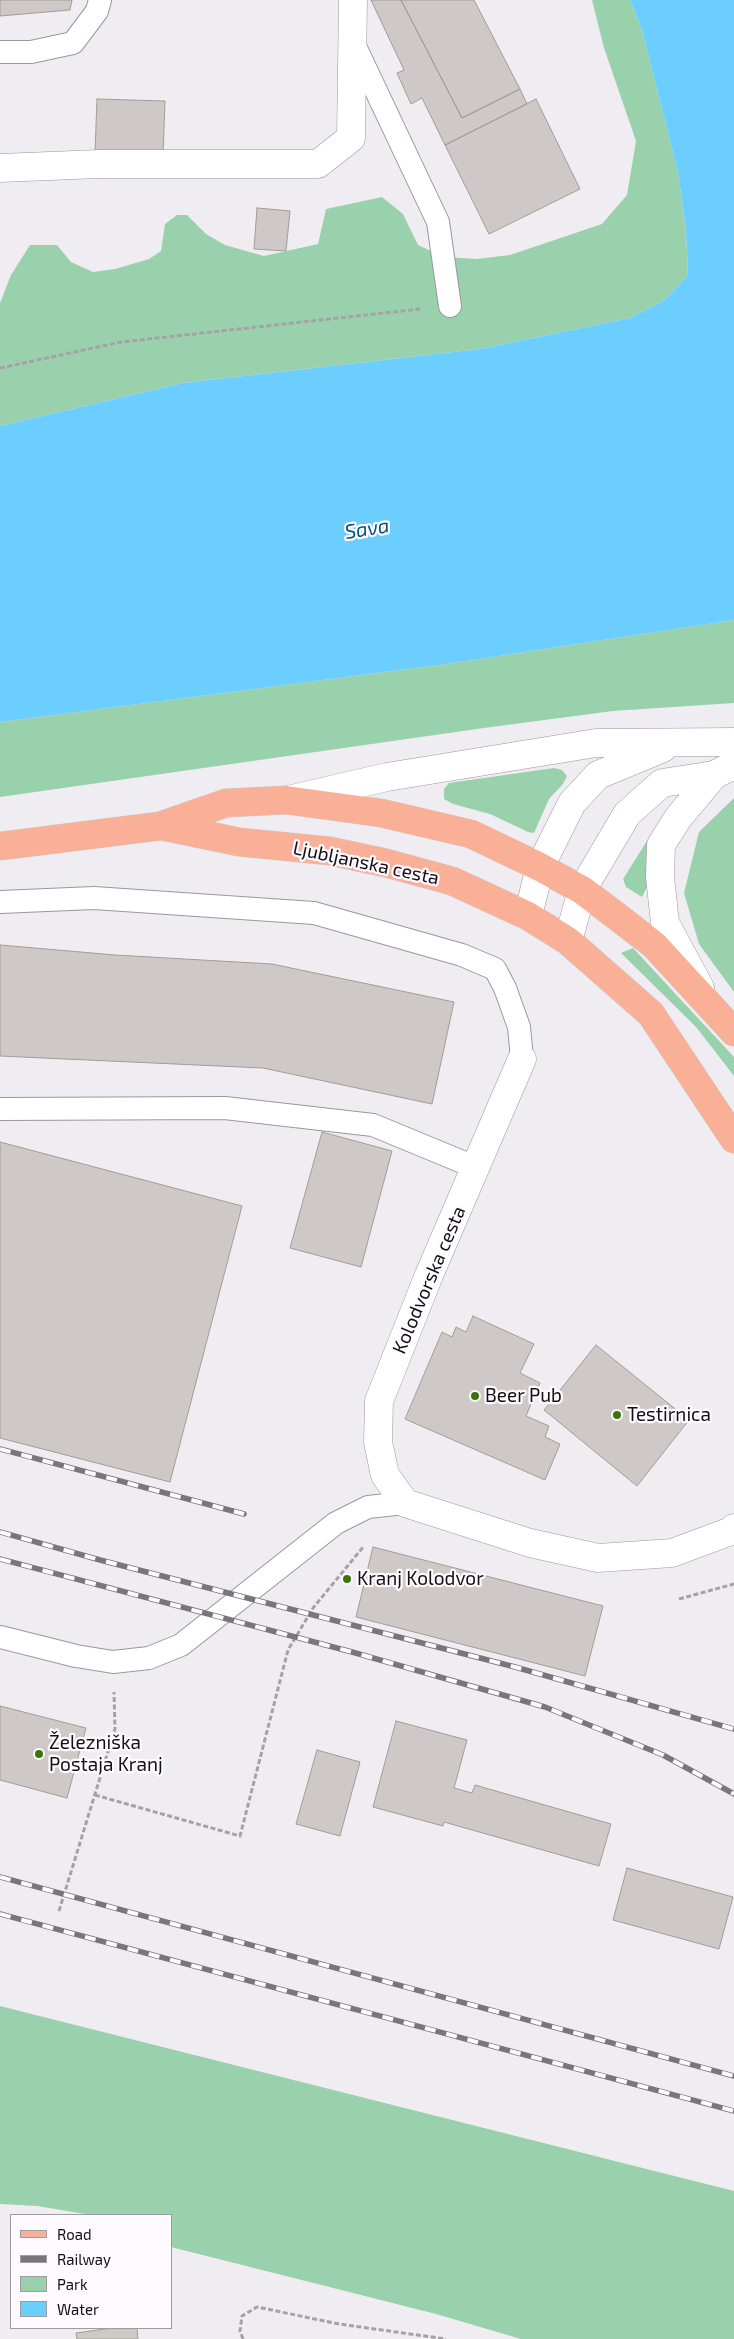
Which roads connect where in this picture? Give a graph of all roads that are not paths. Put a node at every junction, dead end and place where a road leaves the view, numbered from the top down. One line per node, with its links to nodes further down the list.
1 (100, 0): 4 (lane)
2 (352, 0): 3 (street)
3 (352, 40): 5 (street); 6 (lane)
4 (0, 52)
5 (0, 168)
6 (450, 306)
7 (734, 742): 8 (street)
8 (673, 744): 10 (street); 13 (street)
9 (724, 770): 14 (street); 18 (street)
10 (286, 800): 11 (main road); 13 (main road)
11 (160, 826): 12 (main road); 16 (main road, Ljubljanska cesta)
12 (0, 846)
13 (540, 867): 14 (main road); 16 (street)
14 (582, 890): 17 (street); 18 (main road)
15 (0, 902): 20 (lane)
16 (528, 916): 17 (main road, Ljubljanska cesta)
17 (568, 941): 22 (main road, Ljubljanska cesta)
18 (706, 1001): 19 (main road)
19 (734, 1032)
20 (522, 1059): 23 (street, Kolodvorska cesta)
21 (0, 1109): 23 (lane)
22 (734, 1139)
23 (477, 1168): 24 (street, Kolodvorska cesta)
24 (405, 1503): 25 (street); 26 (lane)
25 (734, 1528)
26 (0, 1638)

